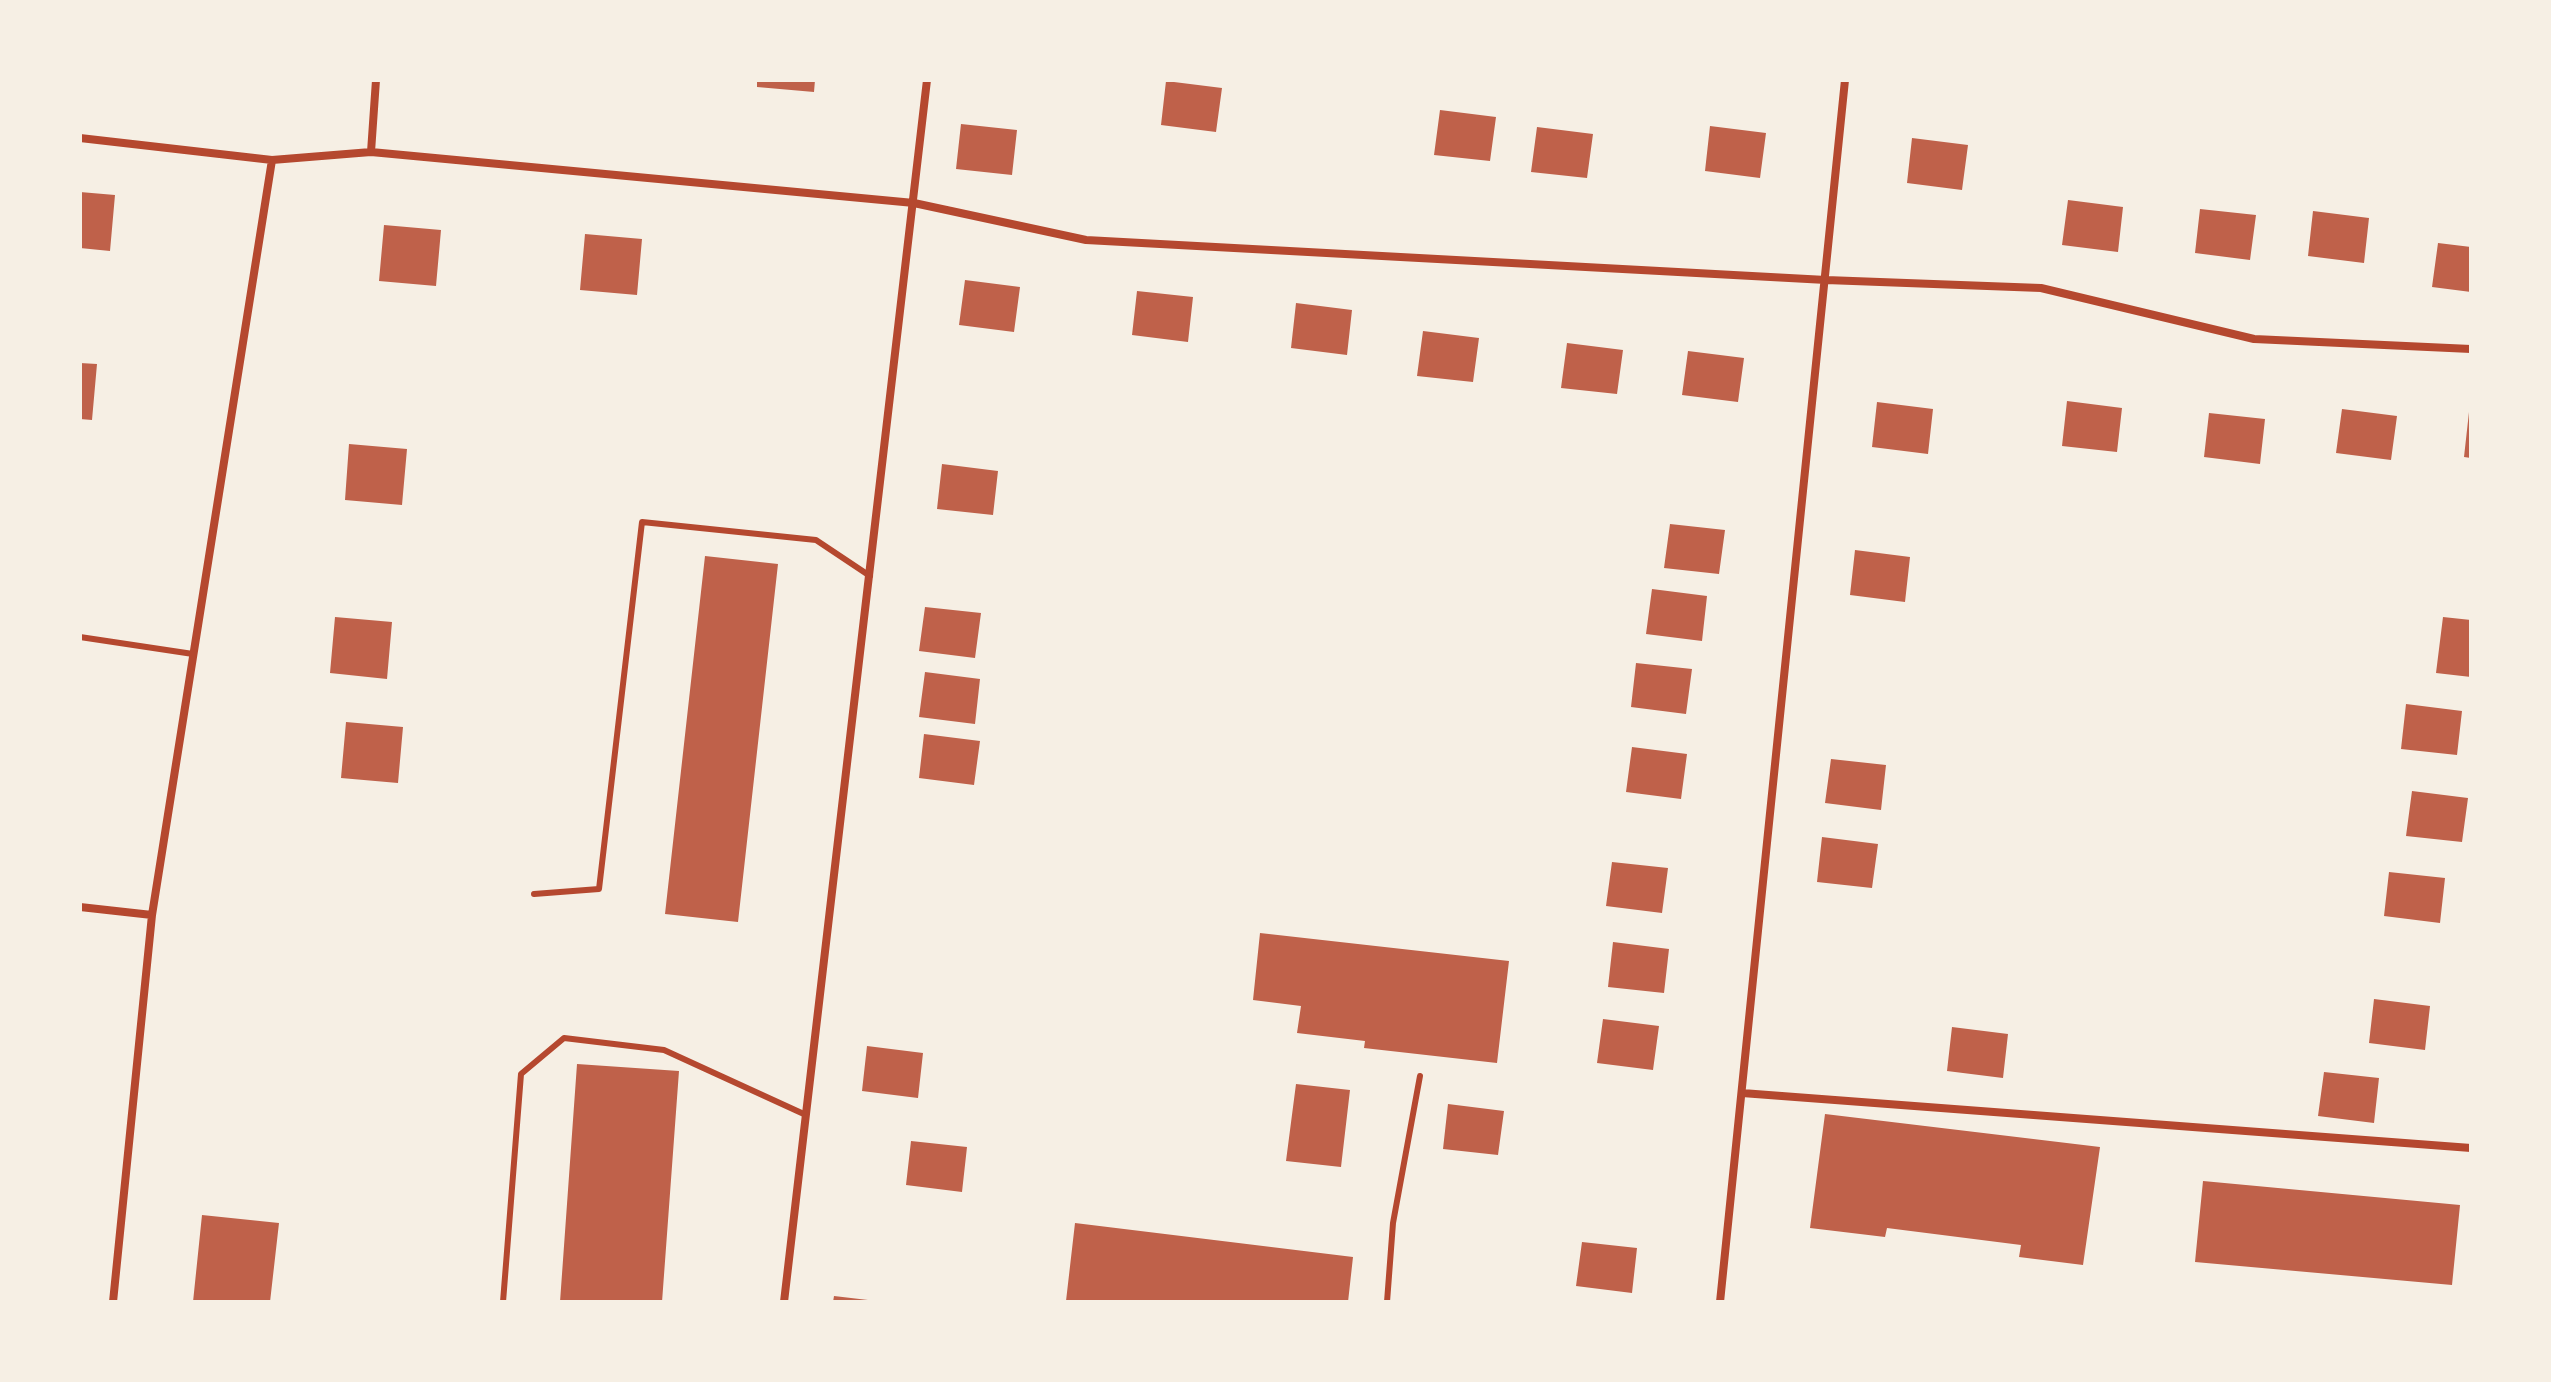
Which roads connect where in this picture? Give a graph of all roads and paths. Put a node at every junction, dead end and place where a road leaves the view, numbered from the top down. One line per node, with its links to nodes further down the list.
1 (376, 80): 5 (street)
2 (927, 80): 7 (street)
3 (1845, 80): 8 (street)
4 (80, 138): 6 (street)
5 (371, 152): 6 (street); 7 (street)
6 (272, 160): 12 (street)
7 (914, 203): 8 (street); 10 (street)
8 (1826, 280): 9 (street); 17 (street)
9 (2471, 349)
10 (870, 576): 13 (lane); 18 (street)
11 (80, 637): 12 (lane)
12 (193, 654): 15 (street)
13 (534, 894)
14 (80, 907): 15 (street)
15 (152, 915): 20 (street)
16 (1420, 1076): 23 (lane)
17 (1742, 1093): 19 (street); 24 (street)
18 (806, 1115): 21 (lane); 22 (street)
19 (2471, 1148)
20 (113, 1302)
21 (503, 1302)
22 (784, 1302)
23 (1387, 1302)
24 (1720, 1302)

